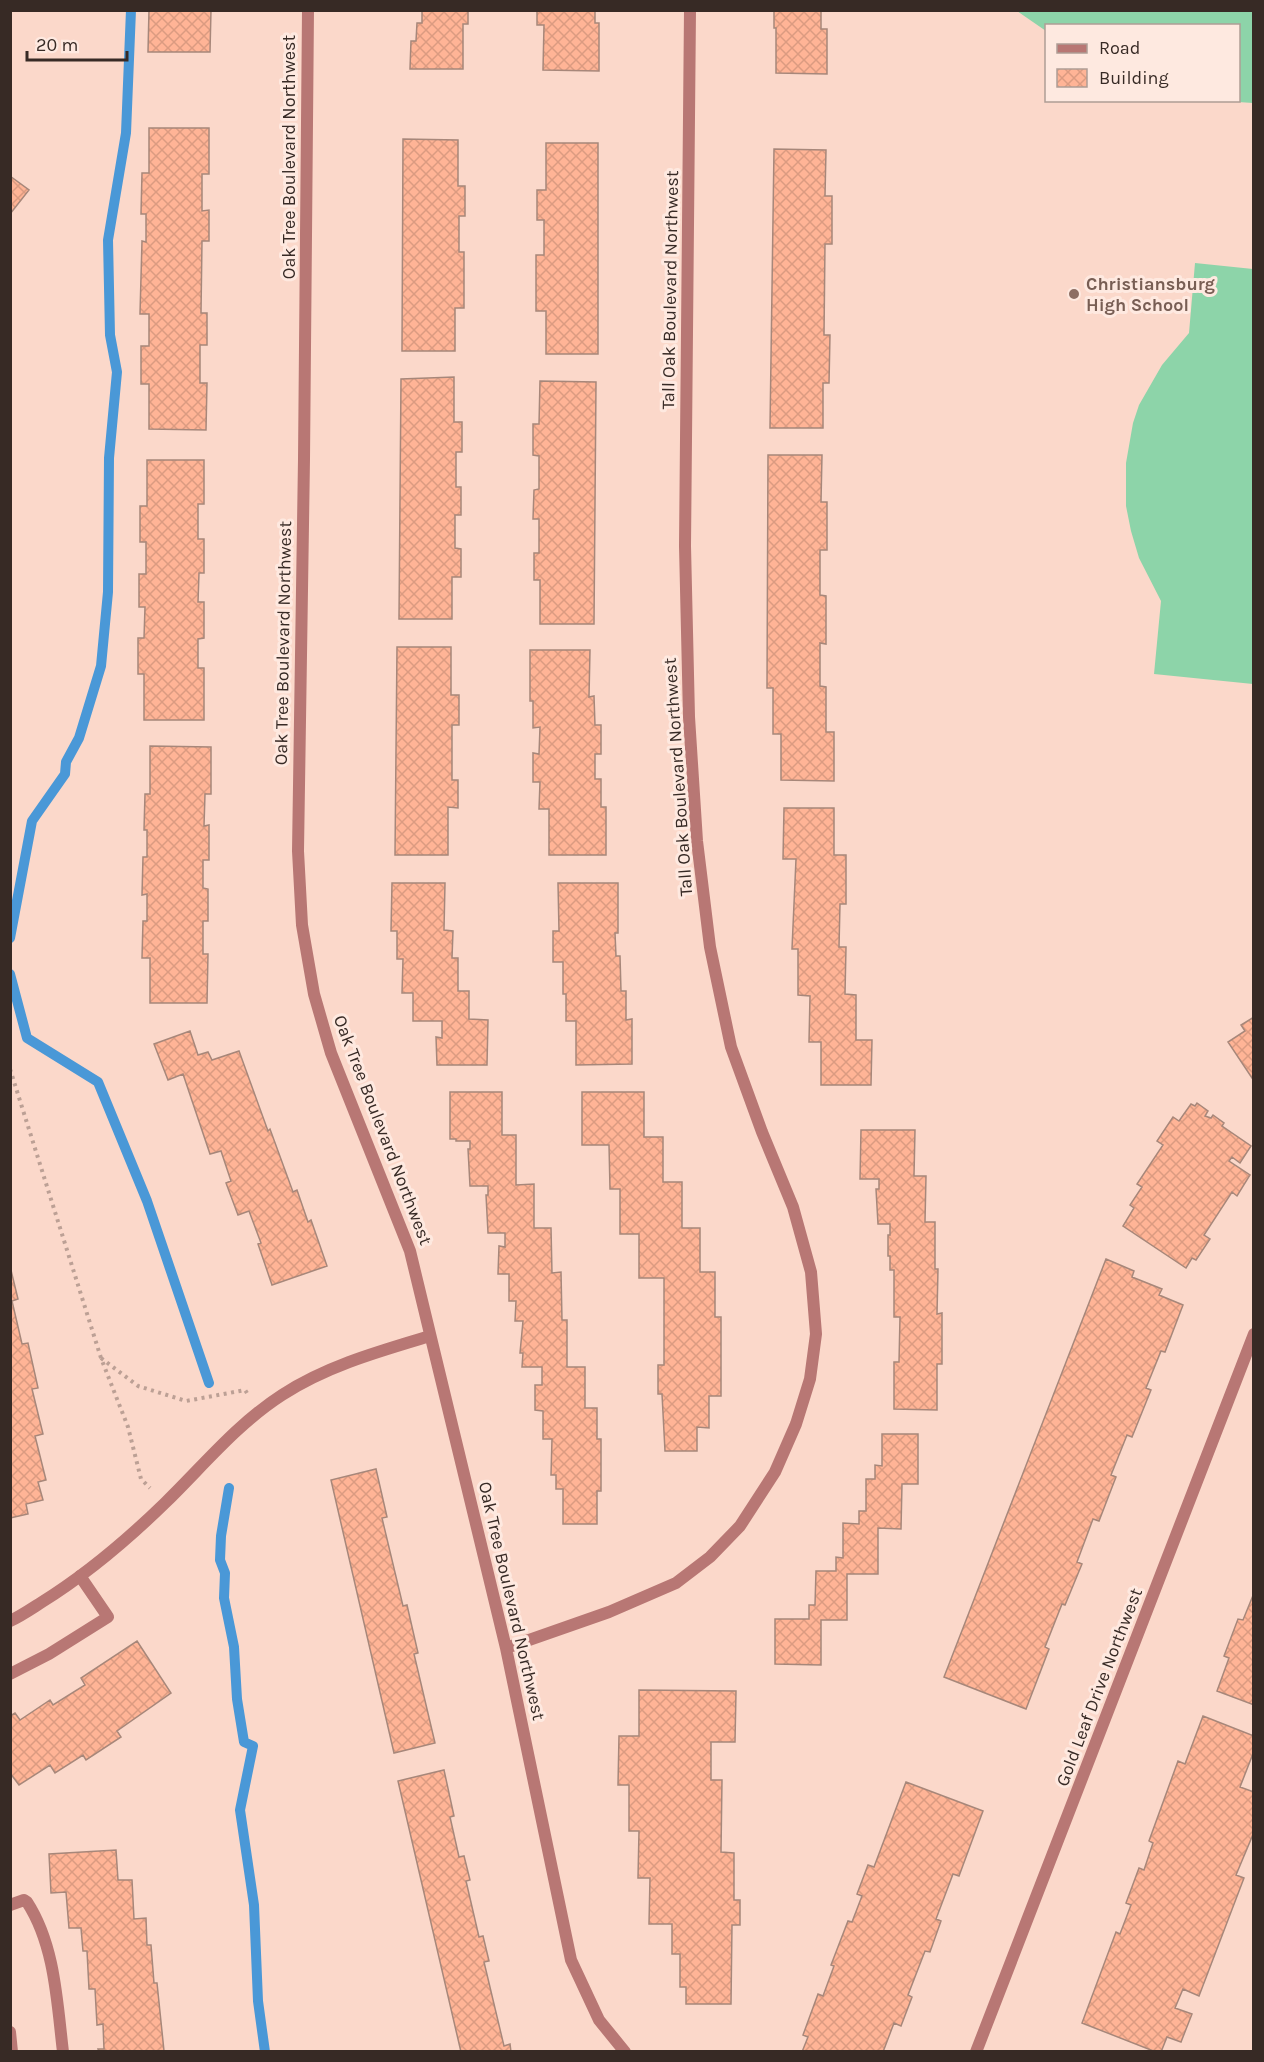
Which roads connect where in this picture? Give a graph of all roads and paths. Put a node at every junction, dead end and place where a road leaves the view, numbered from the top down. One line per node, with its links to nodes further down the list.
1 (308, 10): 5 (street, Oak Tree Boulevard Northwest)
2 (690, 10): 11 (street, Tall Oak Boulevard Northwest)
3 (10, 1069): 6 (path)
4 (1254, 1334): 18 (street, Gold Leaf Drive Northwest)
5 (430, 1336): 7 (street); 11 (street, Oak Tree Boulevard Northwest)
6 (101, 1358): 7 (path); 8 (path)
7 (261, 1410): 8 (street)
8 (166, 1502): 9 (street)
9 (80, 1576): 10 (street); 12 (street)
10 (10, 1621)
11 (506, 1648): 17 (street, Oak Tree Boulevard Northwest)
12 (10, 1674)
13 (10, 1905): 16 (street)
14 (10, 2032): 15 (street)
15 (12, 2052)
16 (63, 2052)
17 (625, 2052)
18 (976, 2052)

